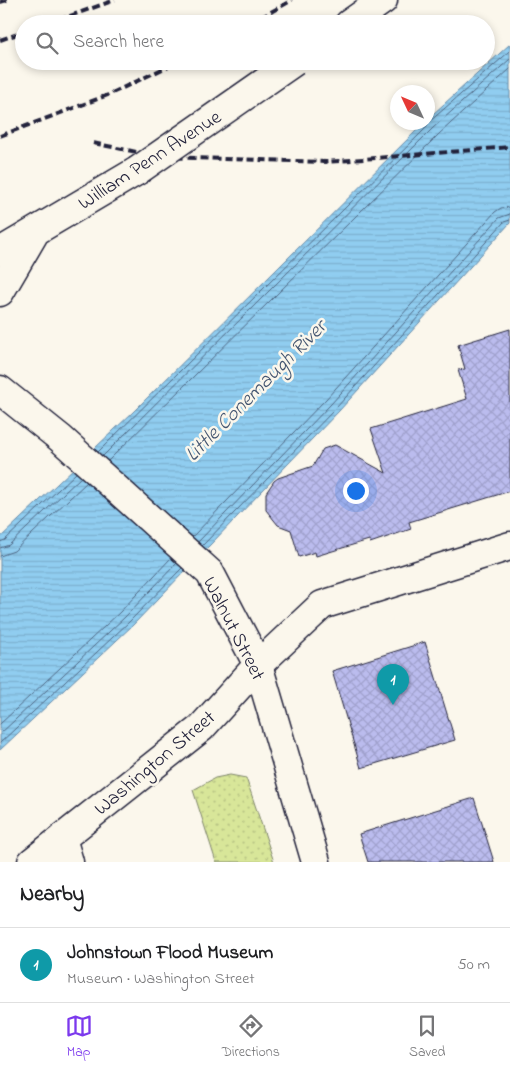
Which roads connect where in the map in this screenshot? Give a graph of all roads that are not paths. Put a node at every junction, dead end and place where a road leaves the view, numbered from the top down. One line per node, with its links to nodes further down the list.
1 (383, 0): 2 (main road)
2 (362, 15)
3 (282, 70): 4 (main road, William Penn Avenue, bridge)
4 (36, 230): 5 (main road, William Penn Avenue); 6 (main road)
5 (0, 252)
6 (0, 292)
7 (0, 390): 9 (main road, Walnut Street)
8 (510, 546): 9 (main road, Washington Street)
9 (258, 665): 10 (main road, Washington Street); 12 (main road, Walnut Street)
10 (66, 850): 11 (main road, Washington Street)
11 (32, 862)
12 (316, 862)

